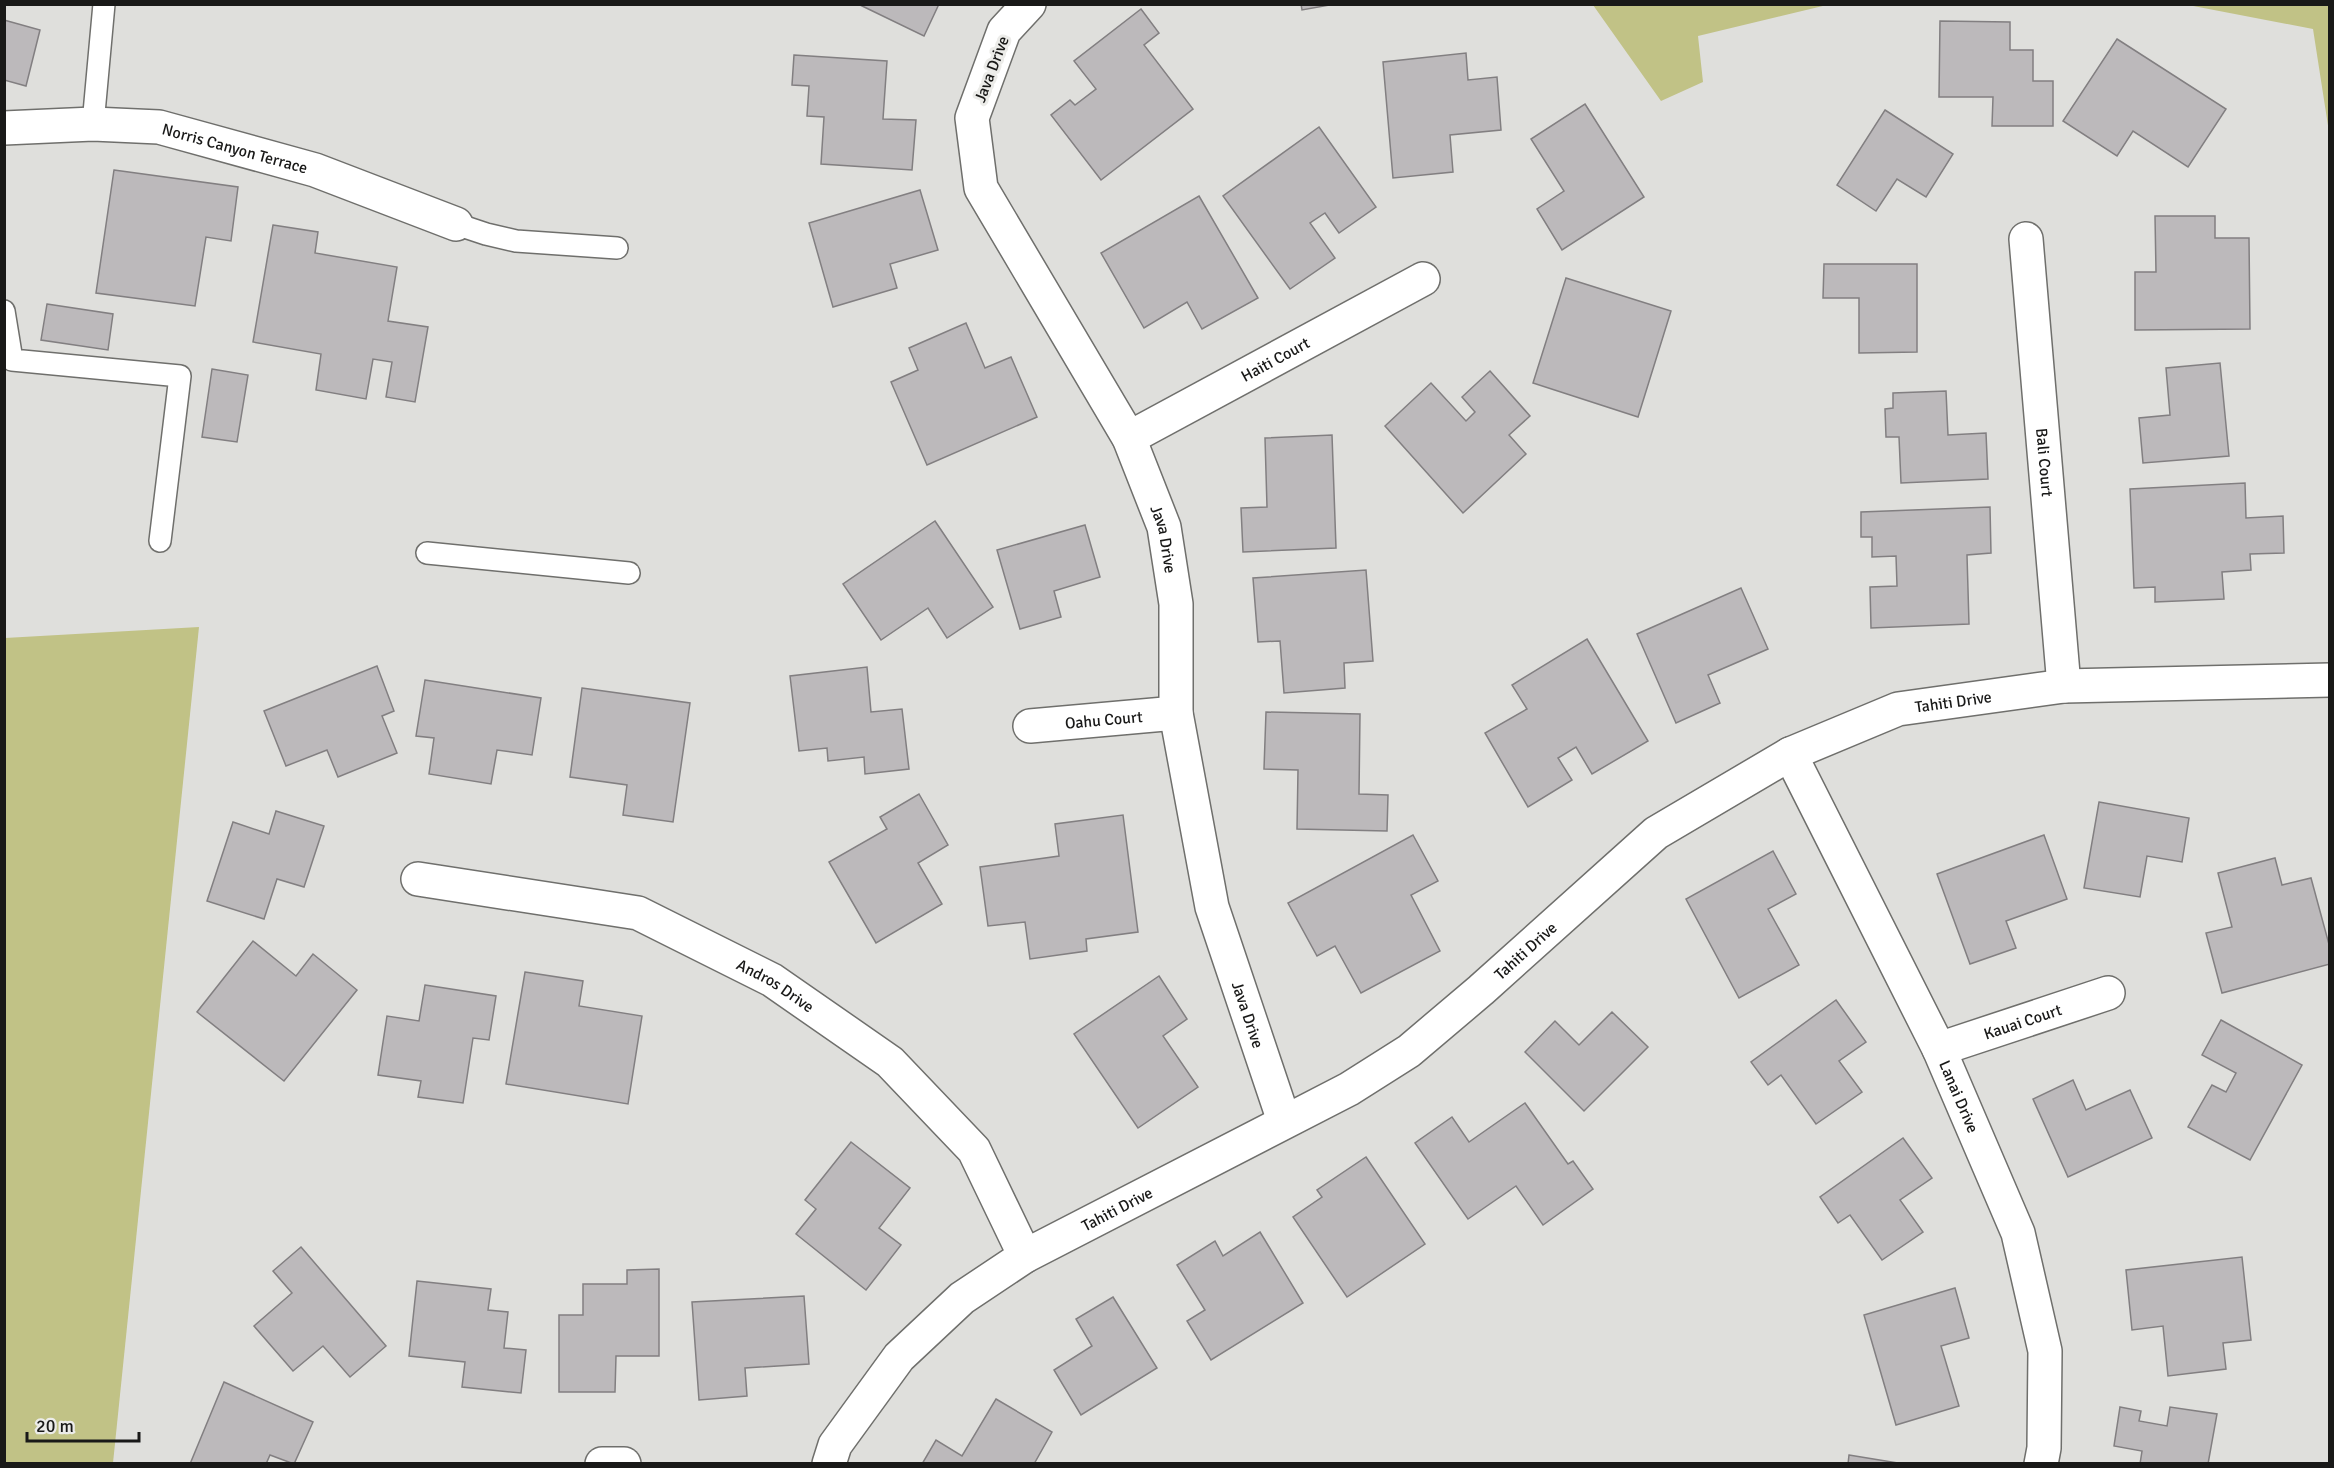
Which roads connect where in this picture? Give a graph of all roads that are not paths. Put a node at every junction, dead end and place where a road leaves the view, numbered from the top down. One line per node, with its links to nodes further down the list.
1 (104, 4): 3 (lane)
2 (1029, 4): 10 (street, Java Drive)
3 (93, 124): 4 (street, Norris Canyon Terrace); 5 (street, Norris Canyon Terrace)
4 (4, 128)
5 (456, 224): 7 (lane)
6 (2026, 239): 15 (street, Bali Court)
7 (617, 248)
8 (1423, 279): 10 (street, Haiti Court)
9 (4, 311): 11 (lane)
10 (1129, 438): 16 (street, Java Drive)
11 (160, 541)
12 (427, 553): 13 (lane)
13 (629, 573)
14 (2330, 680): 15 (street, Tahiti Drive)
15 (2064, 686): 18 (street, Tahiti Drive)
16 (1176, 713): 17 (street, Oahu Court); 22 (street, Java Drive)
17 (1030, 726)
18 (1790, 754): 21 (street, Lanai Drive); 22 (street, Tahiti Drive)
19 (418, 879): 23 (street, Andros Drive)
20 (2108, 993): 21 (street, Kauai Court)
21 (1939, 1049): 27 (street, Lanai Drive)
22 (1284, 1121): 23 (street, Tahiti Drive)
23 (1025, 1256): 26 (street, Tahiti Drive)
24 (602, 1464): 25 (street)
25 (624, 1464)
26 (829, 1464)
27 (2041, 1464)

